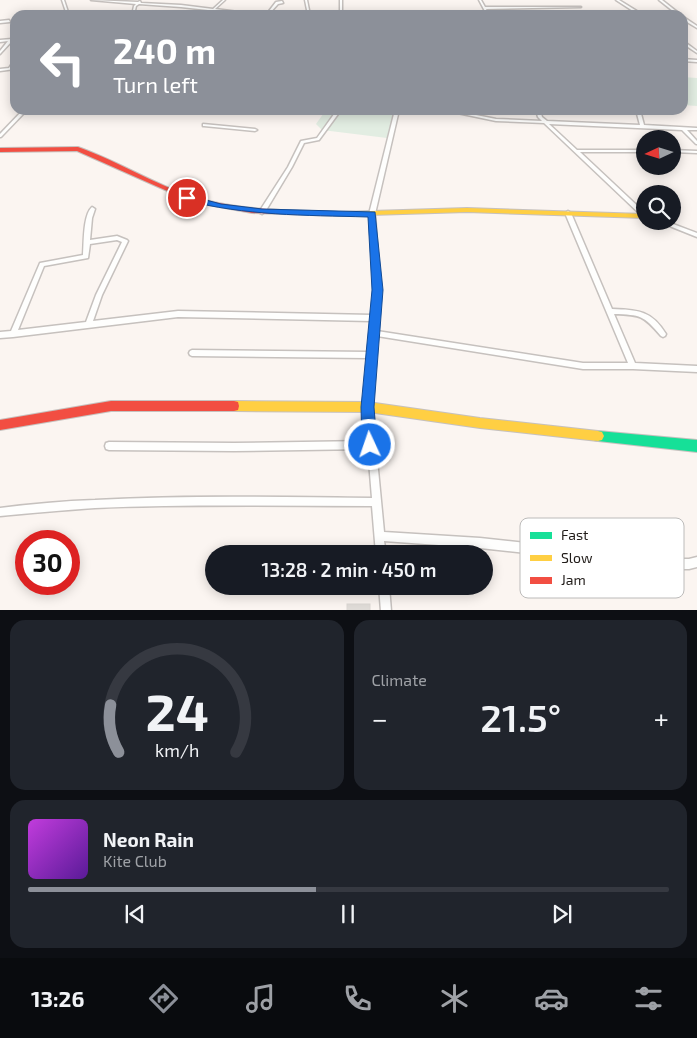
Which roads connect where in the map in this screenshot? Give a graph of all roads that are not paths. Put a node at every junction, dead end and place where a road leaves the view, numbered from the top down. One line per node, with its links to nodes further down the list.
1 (92, 0): 8 (street)
2 (143, 0): 10 (street)
3 (189, 0): 11 (street)
4 (224, 0): 15 (street)
5 (480, 0): 13 (street)
6 (618, 0): 17 (street)
7 (660, 0): 18 (street)
8 (114, 1): 10 (street)
9 (282, 2): 16 (street)
10 (138, 3): 11 (street); 14 (street)
11 (181, 6): 15 (street)
12 (580, 7): 13 (street)
13 (484, 8)
14 (134, 10)
15 (214, 10)
16 (271, 10)
17 (635, 10)
18 (673, 10)
19 (9, 21): 20 (street)
20 (0, 22)
21 (10, 43): 22 (street)
22 (0, 53)
23 (10, 69): 24 (street)
24 (0, 70)
25 (19, 115): 37 (street)
26 (336, 115): 46 (street)
27 (396, 115): 47 (street)
28 (470, 115): 31 (street)
29 (539, 115): 31 (street)
30 (639, 115): 33 (street)
31 (547, 123): 33 (street); 42 (street)
32 (204, 125): 36 (street)
33 (642, 126): 34 (street)
34 (683, 128): 35 (street); 38 (street)
35 (697, 129)
36 (255, 130)
37 (0, 136)
38 (697, 143)
39 (0, 150): 46 (street)
40 (636, 150): 42 (street)
41 (681, 151): 43 (street)
42 (577, 152): 44 (street)
43 (697, 152)
44 (636, 208)
45 (92, 209): 52 (street)
46 (262, 212): 47 (street)
47 (372, 214): 48 (street); 54 (street)
48 (568, 214): 49 (street); 53 (street)
49 (636, 216)
50 (681, 229): 51 (street)
51 (697, 235)
52 (88, 242): 55 (street); 57 (street)
53 (609, 311): 58 (street); 62 (street)
54 (374, 318): 55 (street); 56 (street)
55 (88, 326): 57 (street)
56 (373, 333): 61 (street); 62 (street)
57 (13, 334): 59 (street)
58 (663, 334)
59 (0, 335)
60 (192, 353): 61 (street)
61 (371, 354): 64 (street)
62 (633, 366): 63 (street)
63 (697, 368)
64 (368, 407): 65 (street); 66 (street); 68 (street)
65 (0, 425)
66 (370, 445): 67 (street); 69 (street)
67 (110, 446)
68 (697, 446)
69 (376, 502): 70 (street); 71 (street)
70 (0, 512)
71 (379, 536): 72 (street); 73 (street)
72 (380, 545)
73 (520, 547)
74 (697, 562): 75 (street)
75 (684, 564)
76 (385, 595): 77 (street)
77 (386, 610)

